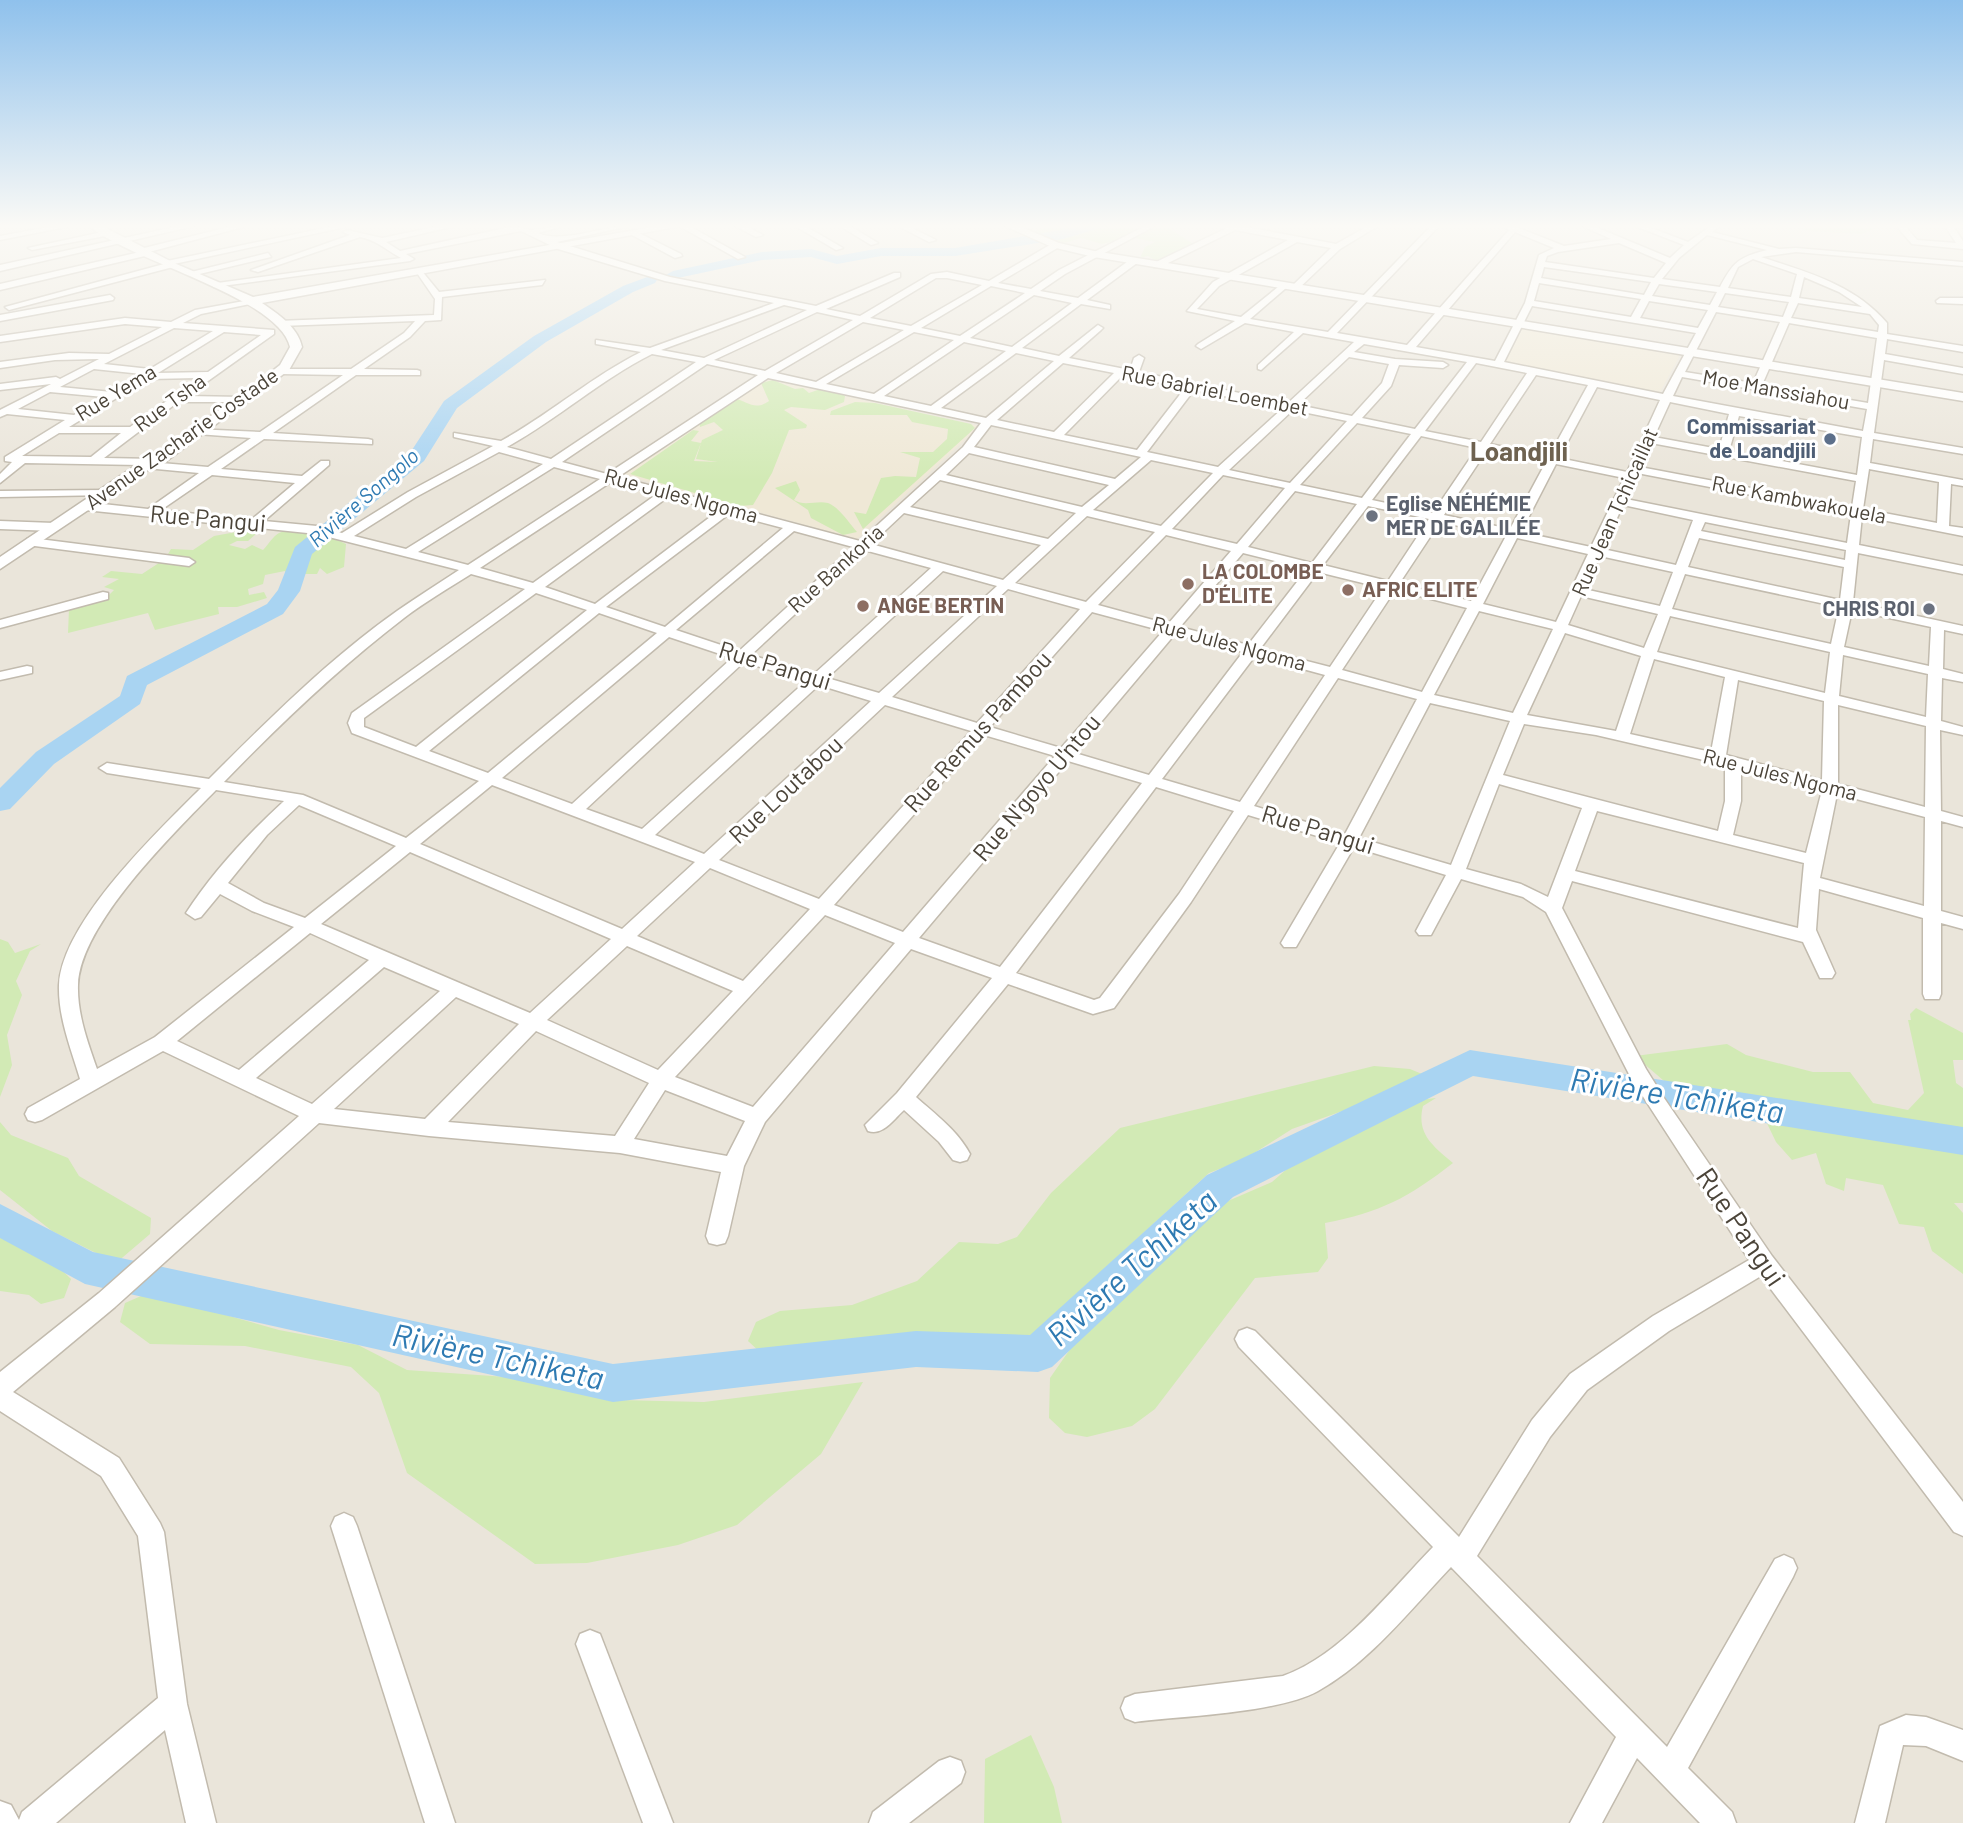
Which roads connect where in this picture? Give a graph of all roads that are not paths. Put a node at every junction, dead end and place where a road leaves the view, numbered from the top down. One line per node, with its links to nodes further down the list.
1 (13, 311): 25 (street)
2 (38, 311): 25 (street)
3 (203, 311): 32 (street)
4 (262, 311): 35 (street)
5 (438, 311): 26 (street)
6 (759, 311): 57 (street)
7 (809, 311): 64 (street)
8 (816, 311): 29 (street, Rue Gabriel Loembet)
9 (874, 311): 29 (street)
10 (942, 311): 38 (street)
11 (1005, 311): 46 (street)
12 (1065, 311): 52 (street)
13 (1191, 311): 31 (street)
14 (1255, 311): 31 (street)
15 (1353, 311): 43 (street)
16 (1442, 311): 33 (street); 53 (street)
17 (1526, 311): 33 (street)
18 (1579, 311): 30 (street)
19 (1639, 311): 30 (street)
20 (1712, 311): 40 (street, Rue Jean Tchicaillat)
21 (1742, 311): 28 (street)
22 (1790, 311): 28 (street)
23 (1864, 311): 24 (street)
24 (1871, 312): 41 (street)
25 (17, 315): 27 (street); 42 (street)
26 (424, 317): 35 (street); 73 (street)
27 (0, 318)
28 (1786, 319): 41 (street); 68 (street)
29 (859, 320): 38 (street, Rue Gabriel Loembet); 79 (street)
30 (1634, 320): 40 (street)
31 (1242, 321): 39 (street); 49 (street)
32 (176, 324): 34 (street); 37 (street); 50 (street)
33 (1520, 324): 58 (street); 67 (street)
34 (67, 328): 42 (street); 44 (street)
35 (278, 328): 37 (street); 72 (street, Avenue Zacharie Costade); 81 (street, Rue Tsha)
36 (1098, 328): 63 (street, Rue Bankoria)
37 (223, 329): 56 (street, Rue Yema)
38 (911, 330): 46 (street, Rue Gabriel Loembet); 85 (street)
39 (1300, 331): 43 (street); 71 (street)
40 (1702, 331): 58 (street, Rue Jean Tchicaillat)
41 (1884, 334): 54 (street); 60 (street)
42 (22, 336): 45 (street)
43 (1329, 336): 47 (street)
44 (61, 338)
45 (0, 339)
46 (962, 340): 52 (street, Rue Gabriel Loembet); 94 (street)
47 (1361, 341): 53 (street); 59 (street, Rue Remus Pambou)
48 (599, 342): 57 (street)
49 (1201, 346)
50 (131, 347): 51 (street); 61 (street)
51 (159, 349)
52 (1014, 349): 63 (street, Rue Gabriel Loembet); 100 (street)
53 (1409, 349): 66 (street)
54 (1963, 349)
55 (172, 350): 56 (street)
56 (186, 351): 78 (street, Rue Yema)
57 (650, 351): 64 (street); 117 (street)
58 (1690, 352): 68 (street); 80 (street, Rue Jean Tchicaillat)
59 (1348, 354): 65 (street); 97 (street, Rue Remus Pambou)
60 (1880, 356): 74 (street); 84 (street)
61 (110, 357): 69 (street); 70 (street)
62 (1139, 358): 82 (street)
63 (1059, 359): 77 (street, Rue Gabriel Loembet); 105 (street, Rue Bankoria)
64 (705, 361): 79 (street); 127 (street)
65 (1395, 362): 66 (street); 104 (street, Rue N'goyo U'ntou)
66 (1470, 364): 67 (street); 109 (street)
67 (1497, 364): 75 (street)
68 (1765, 364): 84 (street); 89 (street)
69 (0, 365)
70 (92, 366): 78 (street); 83 (street)
71 (1261, 367)
72 (281, 371): 73 (street); 96 (street, Avenue Zacharie Costade)
73 (353, 371): 76 (street); 110 (street)
74 (1963, 371)
75 (1533, 372): 86 (street); 116 (street)
76 (417, 373)
77 (1121, 373): 82 (street, Rue Gabriel Loembet); 113 (street)
78 (148, 374): 81 (street); 91 (street, Rue Yema)
79 (767, 374): 85 (street); 134 (street)
80 (1680, 374): 89 (street, Moe Manssiahou); 95 (street, Rue Jean Tchicaillat)
81 (209, 375): 93 (street, Rue Tsha)
82 (1133, 375): 87 (street, Rue Gabriel Loembet)
83 (66, 379): 88 (street); 90 (street)
84 (1875, 382): 92 (street); 99 (street)
85 (817, 385): 94 (street)
86 (1593, 385): 95 (street); 124 (street)
87 (1192, 386): 97 (street, Rue Gabriel Loembet); 121 (street, Rue Loutabou)
88 (0, 387)
89 (1756, 387): 98 (street, Moe Manssiahou)
90 (48, 389): 91 (street); 102 (street)
91 (113, 395): 103 (street, Rue Yema)
92 (1963, 397)
93 (175, 399): 96 (street); 107 (street, Rue Tsha)
94 (873, 399): 100 (street)
95 (1666, 399): 101 (street); 114 (street, Rue Jean Tchicaillat)
96 (243, 400): 108 (street, Avenue Zacharie Costade)
97 (1293, 405): 104 (street, Rue Gabriel Loembet); 130 (street, Rue Remus Pambou)
98 (1788, 407): 99 (street, Moe Manssiahou); 101 (street); 112 (street)
99 (1873, 407): 112 (street)
100 (931, 411): 105 (street)
101 (1735, 412): 120 (street)
102 (3, 413): 103 (street)
103 (75, 418): 106 (street, Rue Yema)
104 (1354, 418): 109 (street, Rue Gabriel Loembet); 140 (street, Rue N'goyo U'ntou)
105 (987, 423): 113 (street); 118 (street, Rue Bankoria)
106 (55, 430): 107 (street); 122 (street, Rue Yema)
107 (132, 430): 125 (street, Rue Tsha)
108 (197, 431): 110 (street); 128 (street, Avenue Zacharie Costade)
109 (1418, 431): 116 (street, Rue Gabriel Loembet); 145 (street)
110 (261, 434): 115 (street); 129 (street)
111 (458, 435): 117 (street, Rue Jules Ngoma)
112 (1868, 435): 119 (street); 132 (street)
113 (1056, 437): 121 (street)
114 (1649, 439): 120 (street); 131 (street, Rue Jean Tchicaillat)
115 (368, 442)
116 (1483, 445): 124 (street, Rue Gabriel Loembet); 152 (street)
117 (501, 447): 127 (street, Rue Jules Ngoma); 163 (street)
118 (967, 449): 133 (street, Rue Bankoria); 138 (street)
119 (1963, 451)
120 (1723, 453): 132 (street)
121 (1144, 455): 130 (street); 138 (street, Rue Loutabou)
122 (5, 459): 123 (street)
123 (22, 459): 125 (street); 135 (street)
124 (1552, 459): 131 (street, Rue Gabriel Loembet); 162 (street)
125 (93, 461): 128 (street)
126 (324, 463): 136 (street)
127 (552, 463): 134 (street, Rue Jules Ngoma); 170 (street)
128 (151, 464): 129 (street); 142 (street, Avenue Zacharie Costade)
129 (210, 471): 136 (street); 151 (street)
130 (1221, 471): 140 (street); 159 (street, Rue Remus Pambou)
131 (1633, 472): 144 (street, Rue Jean Tchicaillat); 149 (street, Rue Kambwakouela)
132 (1863, 472): 137 (street); 149 (street)
133 (938, 476): 148 (street, Rue Bankoria); 150 (street)
134 (609, 477): 141 (street, Rue Jules Ngoma); 176 (street)
135 (0, 480)
136 (304, 480): 154 (street)
137 (1945, 480): 139 (street); 158 (street)
138 (1116, 483): 150 (street, Rue Loutabou)
139 (1963, 483)
140 (1293, 486): 145 (street); 168 (street, Rue N'goyo U'ntou)
141 (668, 492): 147 (street, Rue Jules Ngoma); 181 (street)
142 (105, 493): 143 (street); 146 (street, Avenue Zacharie Costade)
143 (0, 494)
144 (1619, 501): 153 (street); 169 (street, Rue Jean Tchicaillat)
145 (1364, 502): 152 (street); 175 (street)
146 (85, 506): 151 (street, Rue Pangui); 157 (street, Avenue Zacharie Costade)
147 (728, 509): 156 (street, Rue Jules Ngoma); 187 (street)
148 (902, 509): 165 (street); 166 (street, Rue Bankoria)
149 (1857, 511): 158 (street, Rue Kambwakouela); 167 (street)
150 (1084, 512): 159 (street); 165 (street, Rue Loutabou)
151 (148, 514): 154 (street, Rue Pangui)
152 (1435, 517): 162 (street); 180 (street)
153 (1700, 518): 161 (street); 167 (street)
154 (253, 524): 163 (street, Rue Pangui)
155 (0, 525): 157 (street)
156 (793, 526): 166 (street, Rue Jules Ngoma); 194 (street)
157 (54, 527): 164 (street, Avenue Zacharie Costade)
158 (1943, 528): 160 (street, Rue Kambwakouela)
159 (1163, 531): 168 (street); 186 (street, Rue Remus Pambou)
160 (1963, 532)
161 (1693, 533): 173 (street); 177 (street)
162 (1513, 534): 169 (street); 185 (street)
163 (340, 535): 170 (street, Rue Pangui)
164 (32, 542): 171 (street); 172 (street, Avenue Zacharie Costade)
165 (1050, 543): 179 (street, Rue Loutabou)
166 (861, 545): 174 (street, Rue Jules Ngoma); 198 (street, Rue Bankoria)
167 (1854, 547): 173 (street); 178 (street)
168 (1239, 548): 175 (street); 191 (street, Rue N'goyo U'ntou)
169 (1596, 551): 177 (street); 182 (street, Rue Jean Tchicaillat)
170 (408, 553): 176 (street, Rue Pangui)
171 (189, 562)
172 (0, 564)
173 (1852, 565): 184 (street)
174 (941, 566): 179 (street, Rue Jules Ngoma); 204 (street)
175 (1315, 566): 180 (street); 195 (street)
176 (469, 569): 181 (street, Rue Pangui); 221 (street)
177 (1680, 569): 184 (street); 188 (street)
178 (1963, 570)
179 (1009, 583): 186 (street, Rue Jules Ngoma); 207 (street, Rue Loutabou)
180 (1391, 585): 185 (street); 201 (street)
181 (535, 588): 187 (street, Rue Pangui); 214 (street)
182 (1579, 592): 188 (street); 192 (street, Rue Jean Tchicaillat)
183 (103, 596): 189 (street)
184 (1846, 605): 190 (street); 196 (street)
185 (1473, 606): 192 (street); 206 (street)
186 (1089, 607): 191 (street, Rue Jules Ngoma); 211 (street, Rue Remus Pambou)
187 (596, 609): 194 (street, Rue Pangui); 214 (street)
188 (1666, 612): 196 (street); 197 (street)
189 (0, 624)
190 (1938, 625): 193 (street); 200 (street)
191 (1171, 628): 195 (street, Rue Jules Ngoma); 215 (street, Rue N'goyo U'ntou)
192 (1562, 628): 197 (street); 209 (street, Rue Jean Tchicaillat)
193 (1963, 631)
194 (666, 632): 198 (street, Rue Pangui); 218 (street)
195 (1250, 650): 201 (street, Rue Jules Ngoma); 220 (street)
196 (1837, 650): 200 (street); 208 (street)
197 (1649, 654): 202 (street); 213 (street)
198 (740, 656): 204 (street, Rue Pangui); 226 (street, Rue Bankoria)
199 (27, 670): 203 (street)
200 (1935, 672): 205 (street); 210 (street)
201 (1335, 673): 206 (street, Rue Jules Ngoma); 225 (street)
202 (1732, 675): 208 (street); 216 (street)
203 (0, 676)
204 (815, 678): 207 (street, Rue Pangui); 229 (street)
205 (1963, 678)
206 (1425, 697): 209 (street, Rue Jules Ngoma); 230 (street)
207 (885, 698): 211 (street, Rue Pangui); 234 (street, Rue Loutabou)
208 (1831, 699): 210 (street); 222 (street)
209 (1518, 719): 213 (street, Rue Jules Ngoma); 219 (street, Rue Jean Tchicaillat)
210 (1933, 724): 212 (street); 227 (street)
211 (981, 727): 215 (street, Rue Pangui); 239 (street, Rue Remus Pambou)
212 (1963, 731)
213 (1622, 737): 216 (street, Rue Jules Ngoma)
214 (418, 753): 218 (street)
215 (1066, 753): 220 (street, Rue Pangui); 248 (street, Rue N'goyo U'ntou)
216 (1726, 760): 222 (street, Rue Jules Ngoma); 231 (street)
217 (107, 768): 221 (street)
218 (492, 778): 226 (street); 232 (street)
219 (1495, 778): 224 (street); 235 (street, Rue Jean Tchicaillat)
220 (1151, 780): 225 (street, Rue Pangui); 252 (street)
221 (214, 786): 223 (street); 259 (street)
222 (1830, 788): 227 (street, Rue Jules Ngoma); 233 (street)
223 (297, 798): 232 (street); 238 (street)
224 (1591, 805): 231 (street); 236 (street)
225 (1244, 808): 230 (street, Rue Pangui); 252 (street)
226 (575, 810): 229 (street)
227 (1934, 814): 228 (street, Rue Jules Ngoma); 242 (street)
228 (1963, 822)
229 (644, 835): 234 (street)
230 (1348, 839): 235 (street, Rue Pangui); 249 (street)
231 (1724, 839): 233 (street)
232 (409, 845): 244 (street); 247 (street)
233 (1812, 860): 237 (street)
234 (709, 861): 239 (street); 247 (street, Rue Loutabou)
235 (1456, 872): 240 (street, Rue Pangui); 245 (street, Rue Jean Tchicaillat)
236 (1566, 874): 240 (street); 246 (street)
237 (1811, 881): 242 (street); 246 (street)
238 (216, 884): 241 (street); 244 (street)
239 (822, 907): 248 (street); 254 (street, Rue Remus Pambou)
240 (1553, 908): 271 (street, Rue Pangui)
241 (195, 913)
242 (1932, 914): 243 (street); 255 (street)
243 (1963, 923)
244 (309, 926): 250 (street); 257 (street)
245 (1425, 930)
246 (1808, 937): 251 (street)
247 (626, 938): 254 (street); 256 (street, Rue Loutabou)
248 (908, 941): 252 (street); 264 (street, Rue N'goyo U'ntou)
249 (1290, 943)
250 (382, 959): 253 (street); 260 (street)
251 (1826, 973)
252 (1004, 975): 261 (street)
253 (454, 989): 256 (street); 263 (street)
254 (745, 989): 258 (street, Rue Remus Pambou)
255 (1931, 994)
256 (533, 1022): 258 (street); 266 (street, Rue Loutabou)
257 (162, 1042): 259 (street); 260 (street)
258 (661, 1080): 264 (street); 267 (street, Rue Remus Pambou)
259 (91, 1081): 262 (street)
260 (240, 1081): 263 (street)
261 (904, 1098): 265 (street); 268 (street)
262 (35, 1114)
263 (313, 1114): 266 (street); 273 (street)
264 (757, 1117): 269 (street, Rue N'goyo U'ntou)
265 (876, 1125)
266 (429, 1128): 267 (street)
267 (620, 1145): 269 (street)
268 (960, 1154)
269 (733, 1166): 270 (street, Rue N'goyo U'ntou)
270 (717, 1236)
271 (1764, 1263): 275 (street, Rue Pangui); 277 (street)
272 (1247, 1339): 277 (street)
273 (0, 1387)
274 (0, 1397): 280 (street)
275 (1963, 1523)
276 (344, 1526): 290 (street)
277 (1456, 1553): 281 (street); 282 (street)
278 (1784, 1569): 285 (street)
279 (590, 1644): 291 (street)
280 (173, 1704): 288 (street); 289 (street)
281 (1135, 1708)
282 (1633, 1736): 285 (street); 293 (street)
283 (1963, 1746): 295 (street)
284 (950, 1772): 292 (street)
285 (1669, 1772): 294 (street)
286 (0, 1816): 287 (street)
287 (5, 1823)
288 (33, 1823)
289 (201, 1823)
290 (440, 1823)
291 (658, 1823)
292 (884, 1823)
293 (1584, 1823)
294 (1720, 1823)
295 (1870, 1823)

